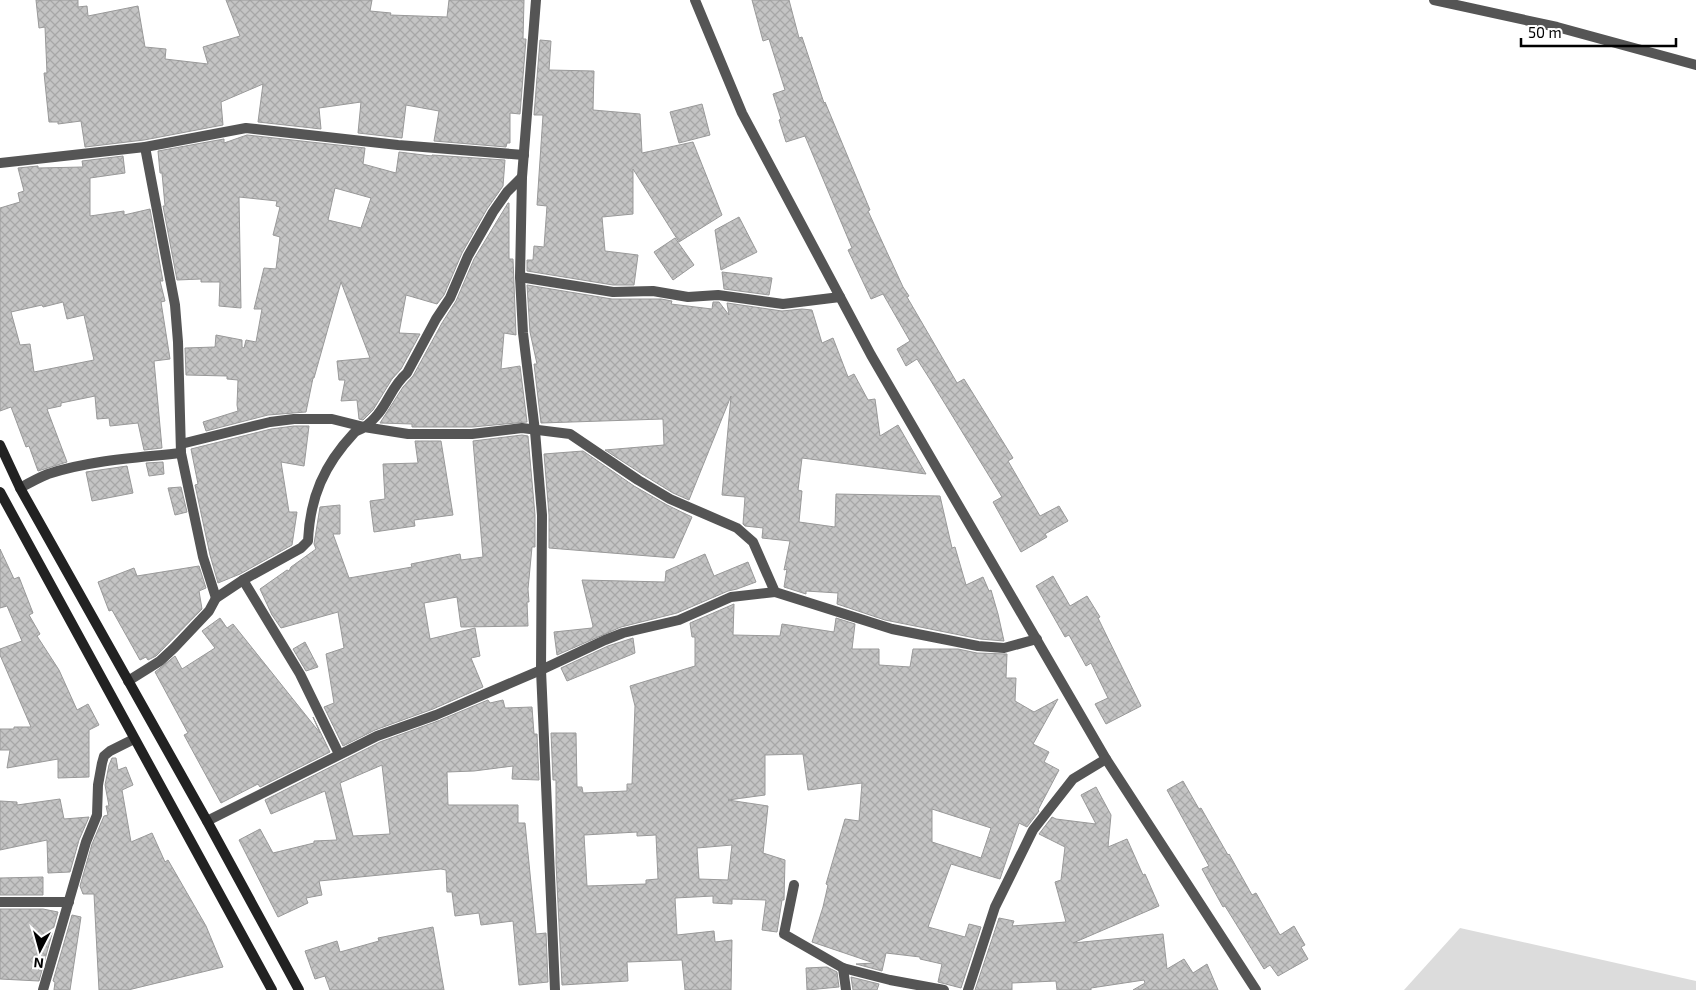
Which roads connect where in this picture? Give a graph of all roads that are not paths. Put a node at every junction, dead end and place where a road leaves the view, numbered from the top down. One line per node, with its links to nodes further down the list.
1 (536, 0): 6 (street)
2 (696, 0): 10 (street)
3 (1434, 0): 4 (street)
4 (1696, 65)
5 (146, 147): 6 (street); 7 (street); 14 (street)
6 (524, 154): 8 (street)
7 (0, 163)
8 (522, 177): 9 (street); 11 (street)
9 (520, 277): 10 (street); 12 (street)
10 (840, 298): 20 (street)
11 (364, 427): 12 (street); 14 (street); 17 (street)
12 (535, 431): 18 (street); 21 (street)
13 (0, 445): 15 (main road)
14 (181, 448): 15 (street); 19 (street)
15 (20, 488): 22 (main road)
16 (0, 492): 23 (main road)
17 (243, 580): 19 (street); 24 (street)
18 (775, 592): 20 (street); 21 (street)
19 (216, 598): 22 (street)
20 (1037, 638): 25 (street)
21 (541, 670): 24 (street); 34 (street)
22 (128, 681): 26 (main road)
23 (134, 739): 29 (street); 32 (main road)
24 (339, 754): 26 (street)
25 (1106, 759): 37 (street); 38 (street)
26 (207, 821): 33 (main road)
27 (794, 885): 30 (street)
28 (0, 902): 29 (street)
29 (69, 902): 31 (street)
30 (843, 968): 35 (street); 36 (street)
31 (43, 990)
32 (272, 990)
33 (299, 990)
34 (555, 990)
35 (846, 990)
36 (944, 990)
37 (968, 990)
38 (1256, 990)

